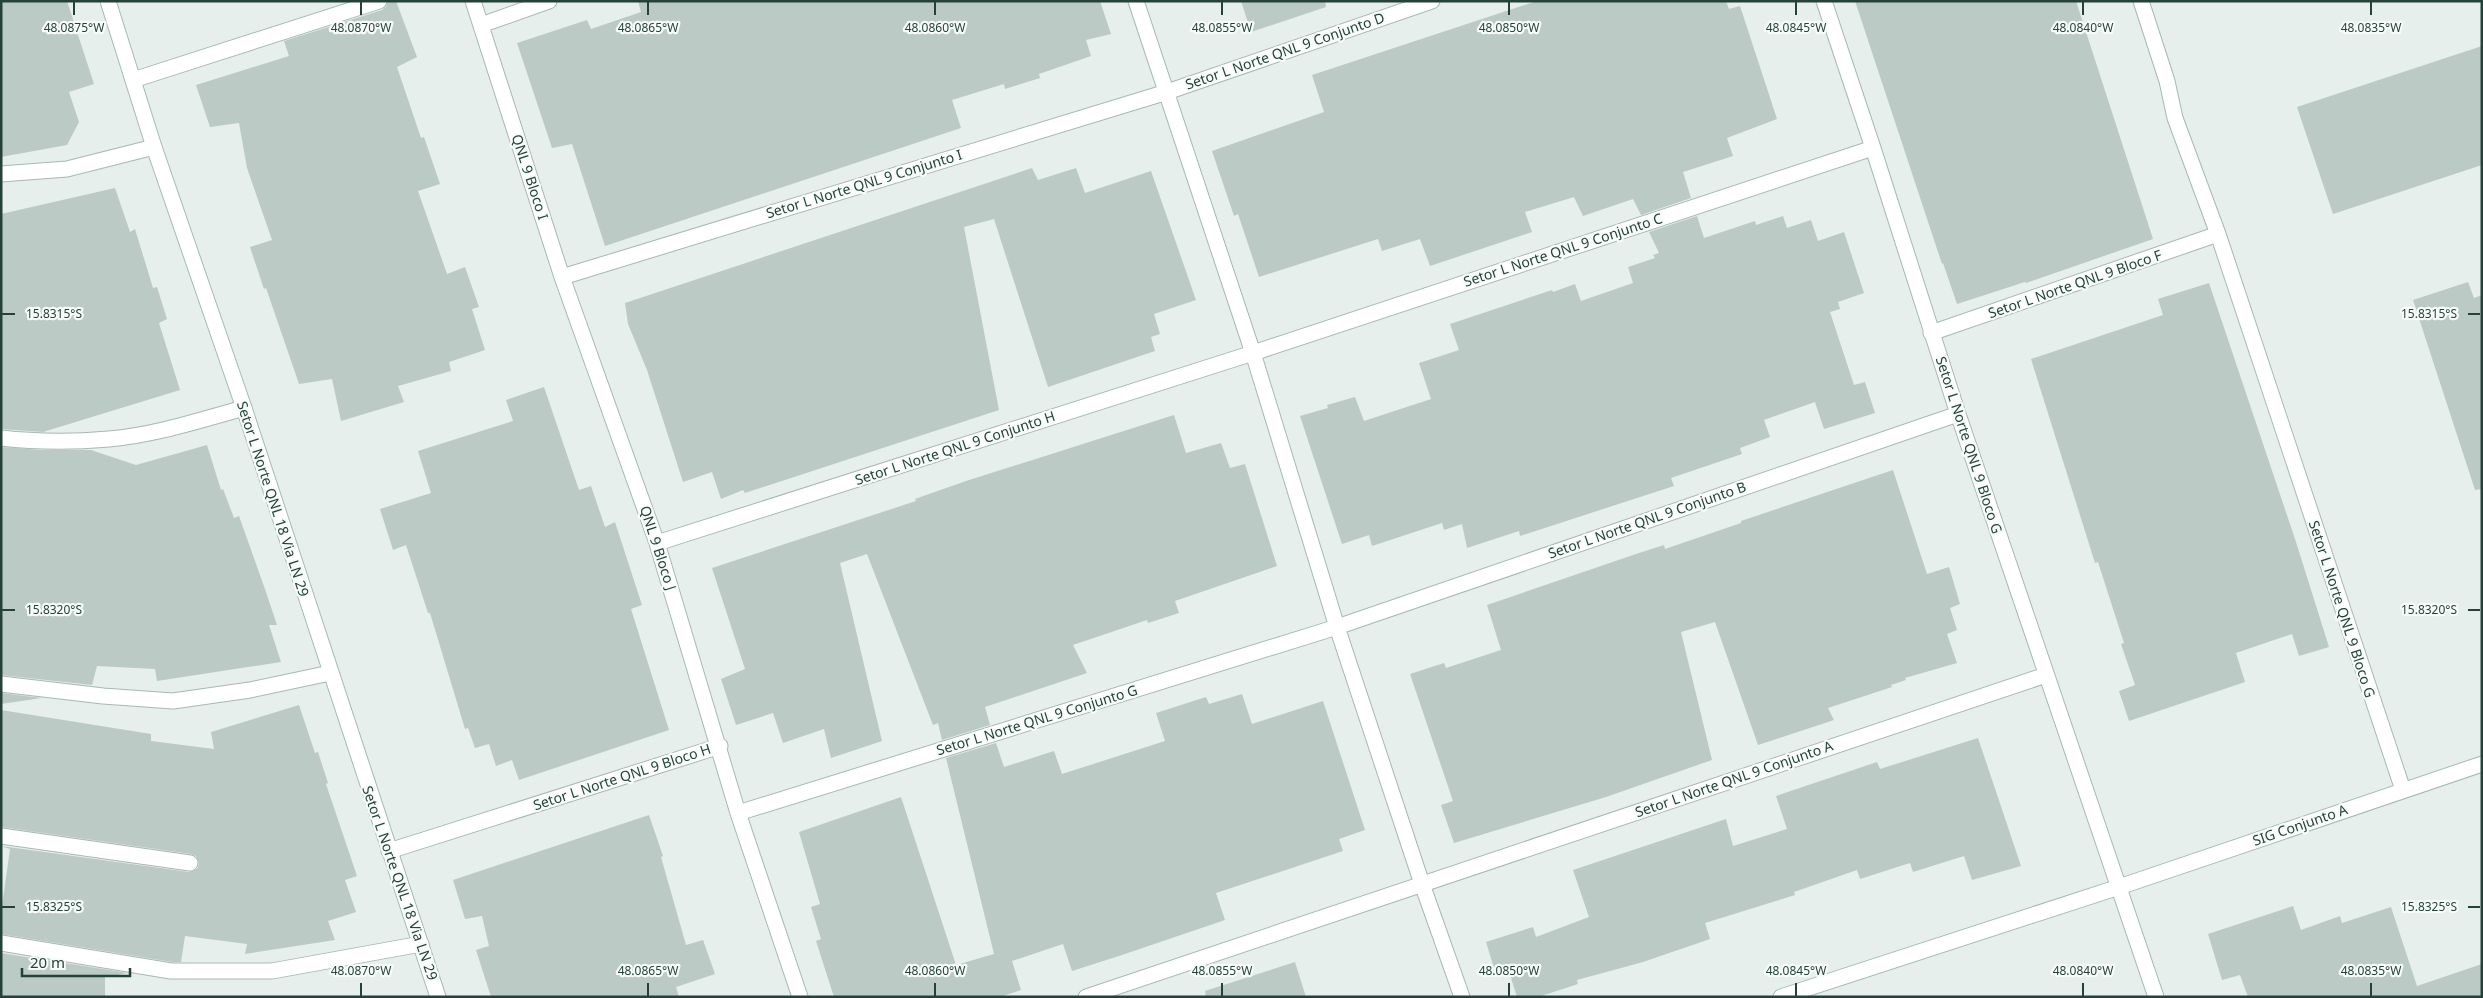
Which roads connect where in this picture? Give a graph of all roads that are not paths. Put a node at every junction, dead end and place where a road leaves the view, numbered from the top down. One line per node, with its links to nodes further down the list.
1 (108, 1): 10 (street, Setor L Norte QNL 18 Via LN 29)
2 (379, 1): 10 (street)
3 (473, 1): 9 (street, QNL 9 Bloco I)
4 (549, 1): 9 (street)
5 (1136, 1): 11 (street)
6 (1432, 1): 11 (street, Setor L Norte QNL 9 Conjunto D)
7 (1824, 1): 13 (street, Setor L Norte QNL 9 Bloco G)
8 (2141, 1): 15 (street, Setor L Norte QNL 9 Bloco G)
9 (481, 25): 16 (street, QNL 9 Bloco I)
10 (133, 80): 12 (street, Setor L Norte QNL 18 Via LN 29)
11 (1167, 92): 16 (street, Setor L Norte QNL 9 Conjunto I); 19 (street)
12 (154, 148): 14 (street); 20 (street, Setor L Norte QNL 18 Via LN 29)
13 (1873, 148): 17 (street, Setor L Norte QNL 9 Bloco G); 19 (street, Setor L Norte QNL 9 Conjunto C)
14 (1, 174)
15 (2218, 234): 17 (street, Setor L Norte QNL 9 Bloco F); 30 (street, Setor L Norte QNL 9 Bloco G)
16 (562, 277): 18 (street, QNL 9 Bloco I)
17 (1931, 333): 21 (street, Setor L Norte QNL 9 Bloco G)
18 (588, 353): 23 (street, QNL 9 Bloco J)
19 (1253, 353): 23 (street, Setor L Norte QNL 9 Conjunto H); 24 (street)
20 (244, 408): 22 (street); 25 (street, Setor L Norte QNL 18 Via LN 29)
21 (1958, 414): 24 (street, Setor L Norte QNL 9 Conjunto B); 26 (street, Setor L Norte QNL 9 Bloco G)
22 (1, 438)
23 (657, 543): 28 (street, QNL 9 Bloco J)
24 (1337, 627): 31 (street, Setor L Norte QNL 9 Conjunto G); 35 (street)
25 (330, 673): 27 (street); 33 (street, Setor L Norte QNL 18 Via LN 29)
26 (2046, 675): 35 (street, Setor L Norte QNL 9 Conjunto A); 36 (street, Setor L Norte QNL 9 Bloco G)
27 (1, 684)
28 (720, 746): 31 (street, Setor L Norte QNL 9 Bloco H); 33 (street, Setor L Norte QNL 9 Bloco H)
29 (2482, 764): 30 (street, SIG Conjunto A)
30 (2403, 790): 36 (street, SIG Conjunto A)
31 (738, 813): 40 (street, Setor L Norte QNL 9 Bloco H)
32 (1, 836): 34 (street)
33 (389, 851): 38 (street, Setor L Norte QNL 18 Via LN 29)
34 (190, 863)
35 (1422, 884): 41 (street, Setor L Norte QNL 9 Conjunto A); 42 (street)
36 (2119, 887): 43 (street); 44 (street, Setor L Norte QNL 9 Bloco G)
37 (1, 942): 38 (street)
38 (422, 944): 39 (street, Setor L Norte QNL 18 Via LN 29)
39 (438, 997)
40 (800, 997)
41 (1086, 997)
42 (1462, 997)
43 (1781, 997)
44 (2156, 997)

